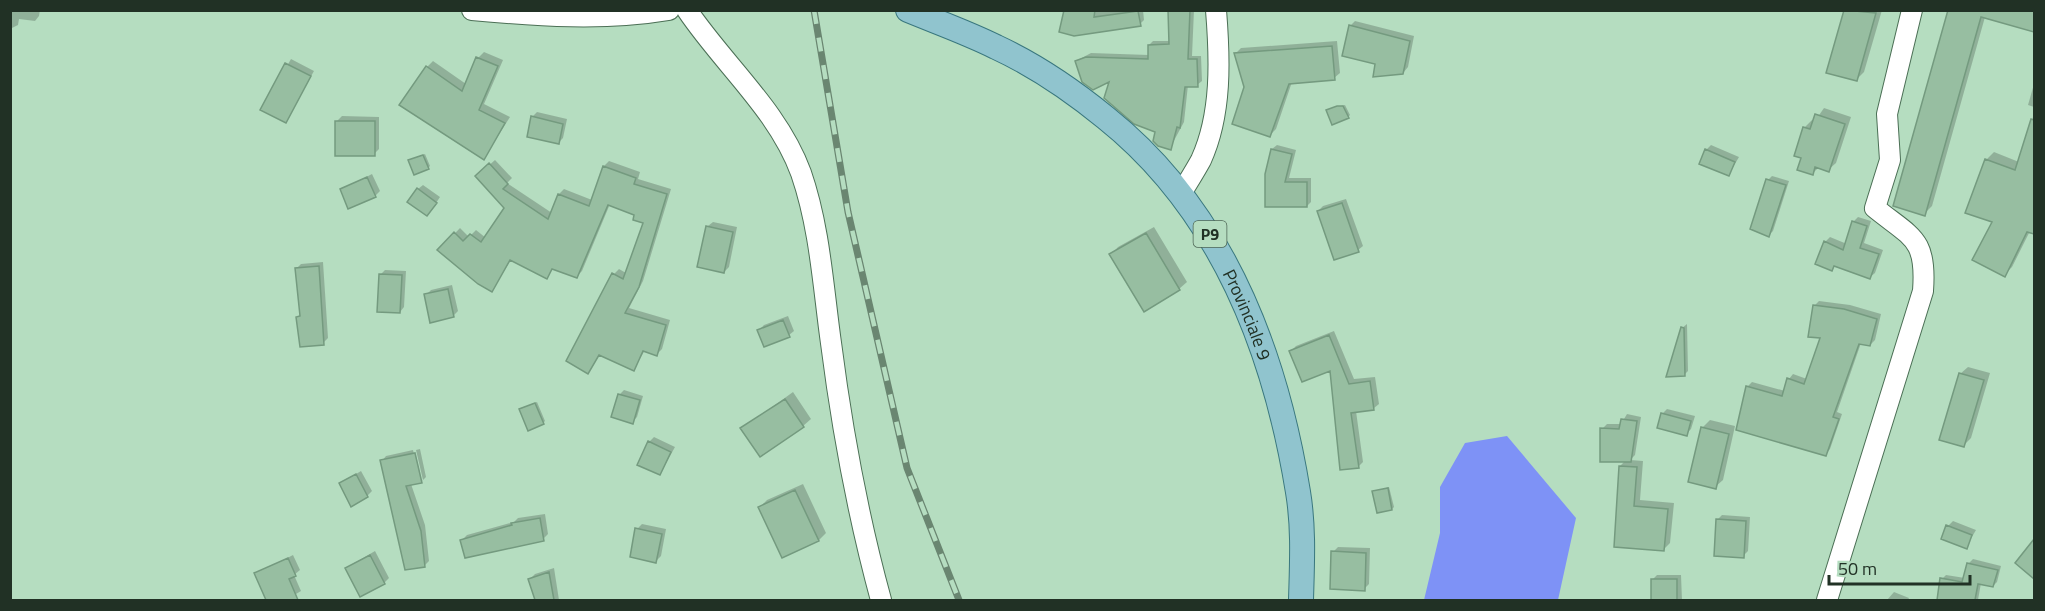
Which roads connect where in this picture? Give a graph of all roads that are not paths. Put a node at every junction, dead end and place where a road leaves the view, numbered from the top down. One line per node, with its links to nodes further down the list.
1 (471, 10): 2 (street)
2 (669, 10)
3 (687, 10): 8 (street)
4 (908, 10): 7 (main road, Provinciale 9 / P9)
5 (1216, 10): 7 (street)
6 (1912, 10): 10 (street)
7 (1182, 192): 9 (main road, Provinciale 9 / P9)
8 (881, 600)
9 (1301, 600)
10 (1827, 600)

